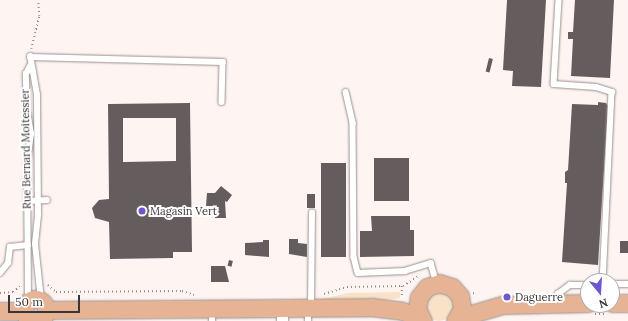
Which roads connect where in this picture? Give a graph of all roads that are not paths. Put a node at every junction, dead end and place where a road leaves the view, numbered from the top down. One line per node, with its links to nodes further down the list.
1 (559, 0): 11 (lane)
2 (30, 66): 4 (lane); 5 (lane, Rue Bernard Moitessier); 7 (lane, Rue Bernard Moitessier)
3 (346, 92): 12 (lane)
4 (222, 102)
5 (38, 200): 6 (lane); 7 (lane); 18 (lane, Rue Bernard Moitessier)
6 (47, 200)
7 (28, 201): 9 (lane, Rue Bernard Moitessier)
8 (312, 213): 21 (lane)
9 (28, 245): 10 (lane); 18 (lane, Rue Bernard Moitessier)
10 (0, 273)
11 (603, 273)
12 (436, 283): 14 (main road); 15 (main road)
13 (580, 285): 17 (lane)
14 (458, 293): 19 (main road); 26 (main road)
15 (420, 294): 20 (main road); 25 (main road)
16 (580, 303): 17 (main road)
17 (559, 304): 19 (main road)
18 (34, 305): 22 (main road); 23 (main road)
19 (502, 305): 26 (main road)
20 (371, 307): 21 (main road); 25 (main road)
21 (310, 308): 24 (main road)
22 (0, 310)
23 (212, 314): 24 (main road)
24 (282, 314)
25 (422, 319)
26 (457, 319)

